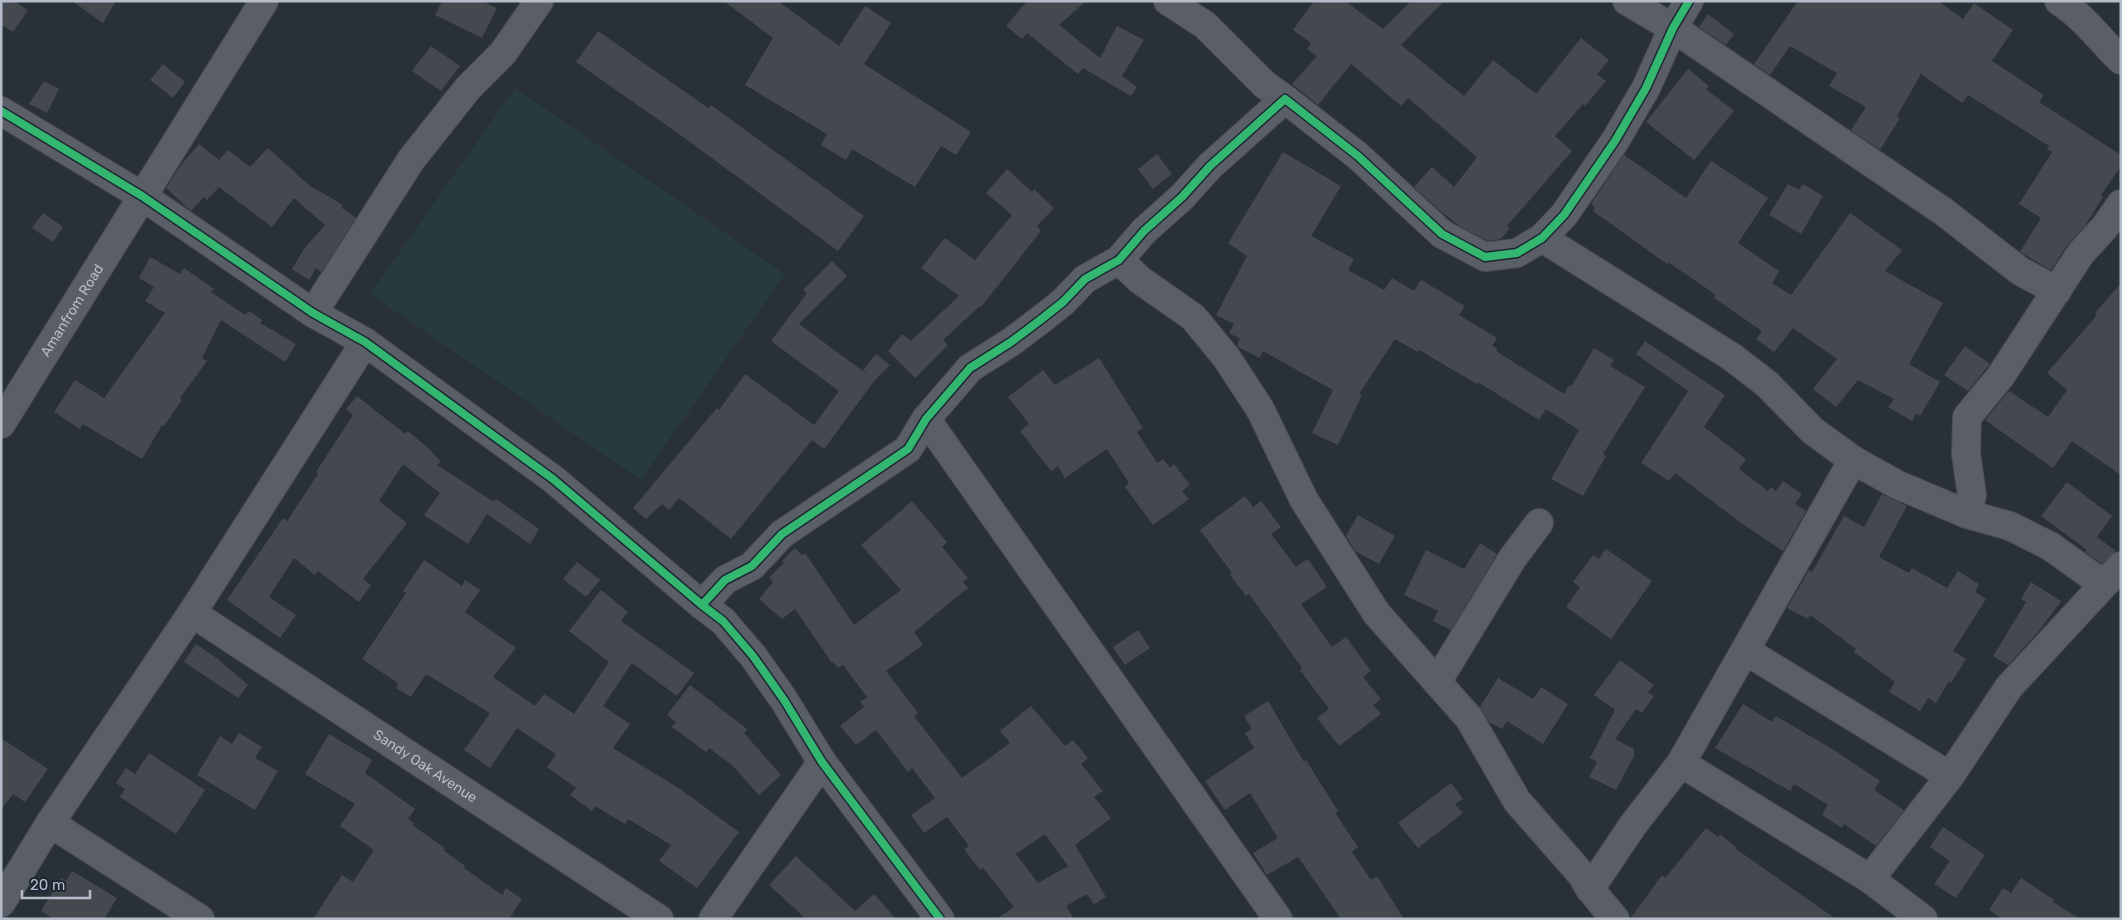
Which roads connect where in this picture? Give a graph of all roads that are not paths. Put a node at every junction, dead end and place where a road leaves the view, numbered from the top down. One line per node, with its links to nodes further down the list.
1 (264, 1): 11 (street, Amanfrom Road)
2 (539, 1): 16 (street)
3 (1168, 1): 9 (street)
4 (1627, 1): 7 (street)
5 (1689, 1): 7 (street)
6 (2059, 1): 8 (street)
7 (1673, 28): 13 (street); 15 (street)
8 (2121, 60)
9 (1285, 99): 13 (street); 14 (street)
10 (1, 111): 11 (street)
11 (142, 196): 16 (street); 19 (street, Amanfrom Road)
12 (2121, 204): 15 (street)
13 (1542, 238): 20 (street)
14 (1119, 260): 18 (street); 27 (street)
15 (2057, 291): 21 (street)
16 (313, 313): 17 (street)
17 (364, 342): 24 (street); 25 (street)
18 (926, 419): 24 (street); 39 (street)
19 (1, 424)
20 (1853, 460): 21 (street); 26 (street)
21 (1968, 514): 23 (street)
22 (1538, 523): 27 (street)
23 (2112, 575): 30 (street)
24 (702, 606): 28 (street)
25 (192, 613): 31 (street); 36 (street, Sandy Oak Avenue)
26 (1746, 651): 29 (street); 30 (street)
27 (1437, 682): 33 (street)
28 (822, 762): 37 (street); 38 (street)
29 (1681, 762): 32 (street); 33 (street)
30 (1950, 776): 32 (street)
31 (50, 824): 34 (street); 35 (street)
32 (1870, 879): 41 (street)
33 (1590, 889): 40 (street)
34 (1, 903)
35 (200, 919)
36 (659, 919)
37 (713, 919)
38 (940, 919)
39 (1278, 919)
40 (1615, 919)
41 (1924, 919)

